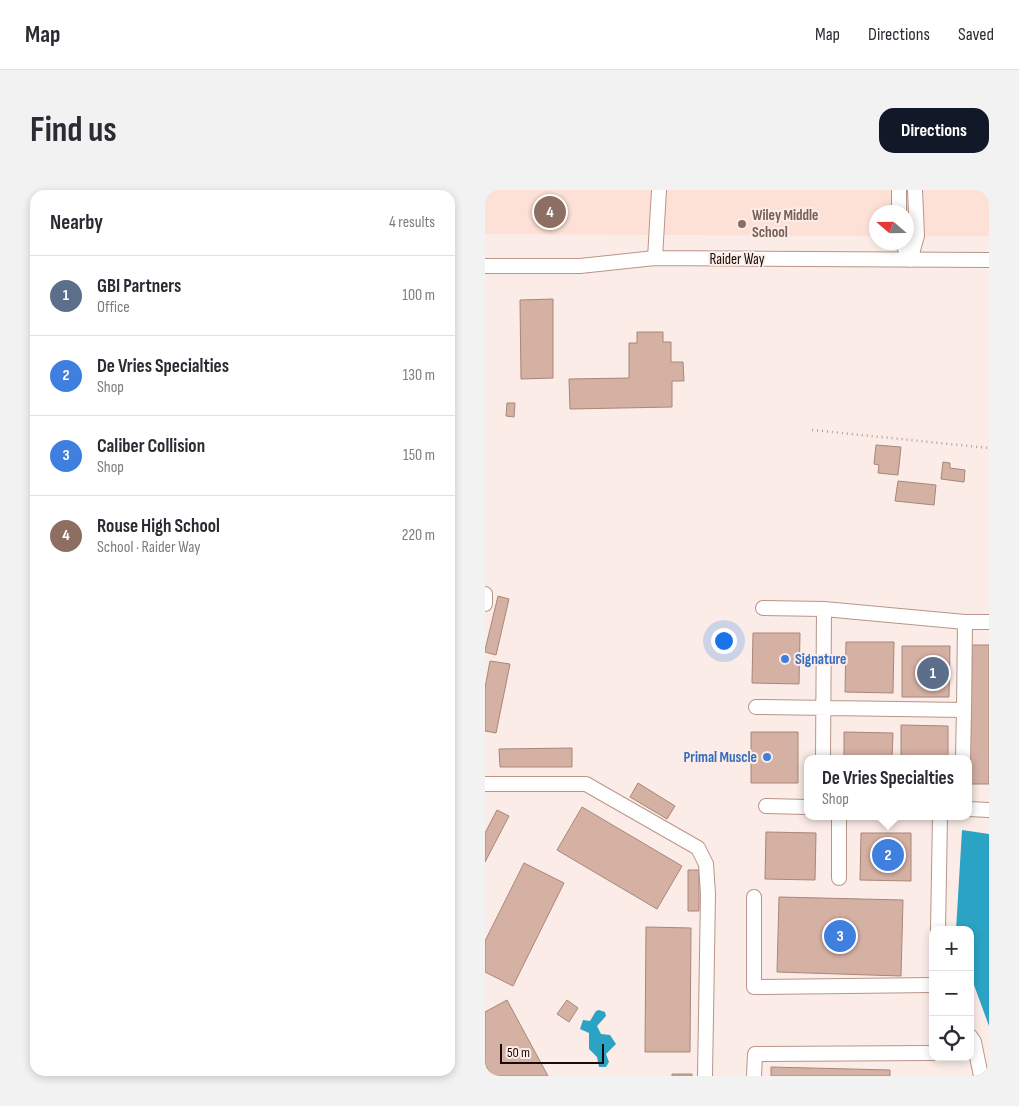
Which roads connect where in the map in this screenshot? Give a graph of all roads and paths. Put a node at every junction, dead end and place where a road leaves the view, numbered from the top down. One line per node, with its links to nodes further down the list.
1 (659, 190): 6 (street)
2 (899, 190): 4 (street)
3 (915, 190): 7 (street)
4 (899, 205)
5 (905, 250): 7 (street)
6 (655, 258): 7 (street, Raider Way); 9 (street, Raider Way)
7 (910, 260): 8 (street, Raider Way)
8 (989, 260)
9 (485, 266)
10 (812, 430): 11 (path)
11 (989, 448)
12 (485, 594): 13 (street)
13 (485, 604)
14 (763, 608): 15 (street)
15 (824, 609): 16 (street); 19 (street)
16 (965, 622): 17 (street); 20 (street)
17 (989, 622)
18 (757, 706): 19 (street)
19 (825, 708): 20 (street); 21 (street)
20 (963, 710): 22 (street)
21 (823, 755)
22 (963, 755)
23 (485, 784): 36 (street)
24 (766, 806): 25 (street)
25 (804, 807)
26 (972, 810): 27 (street)
27 (989, 810)
28 (839, 820): 30 (street)
29 (940, 820): 32 (street)
30 (839, 878)
31 (754, 897): 33 (street)
32 (938, 926)
33 (929, 985)
34 (929, 1053): 37 (street)
35 (974, 1056): 38 (street)
36 (705, 1076)
37 (754, 1076)
38 (981, 1076)

